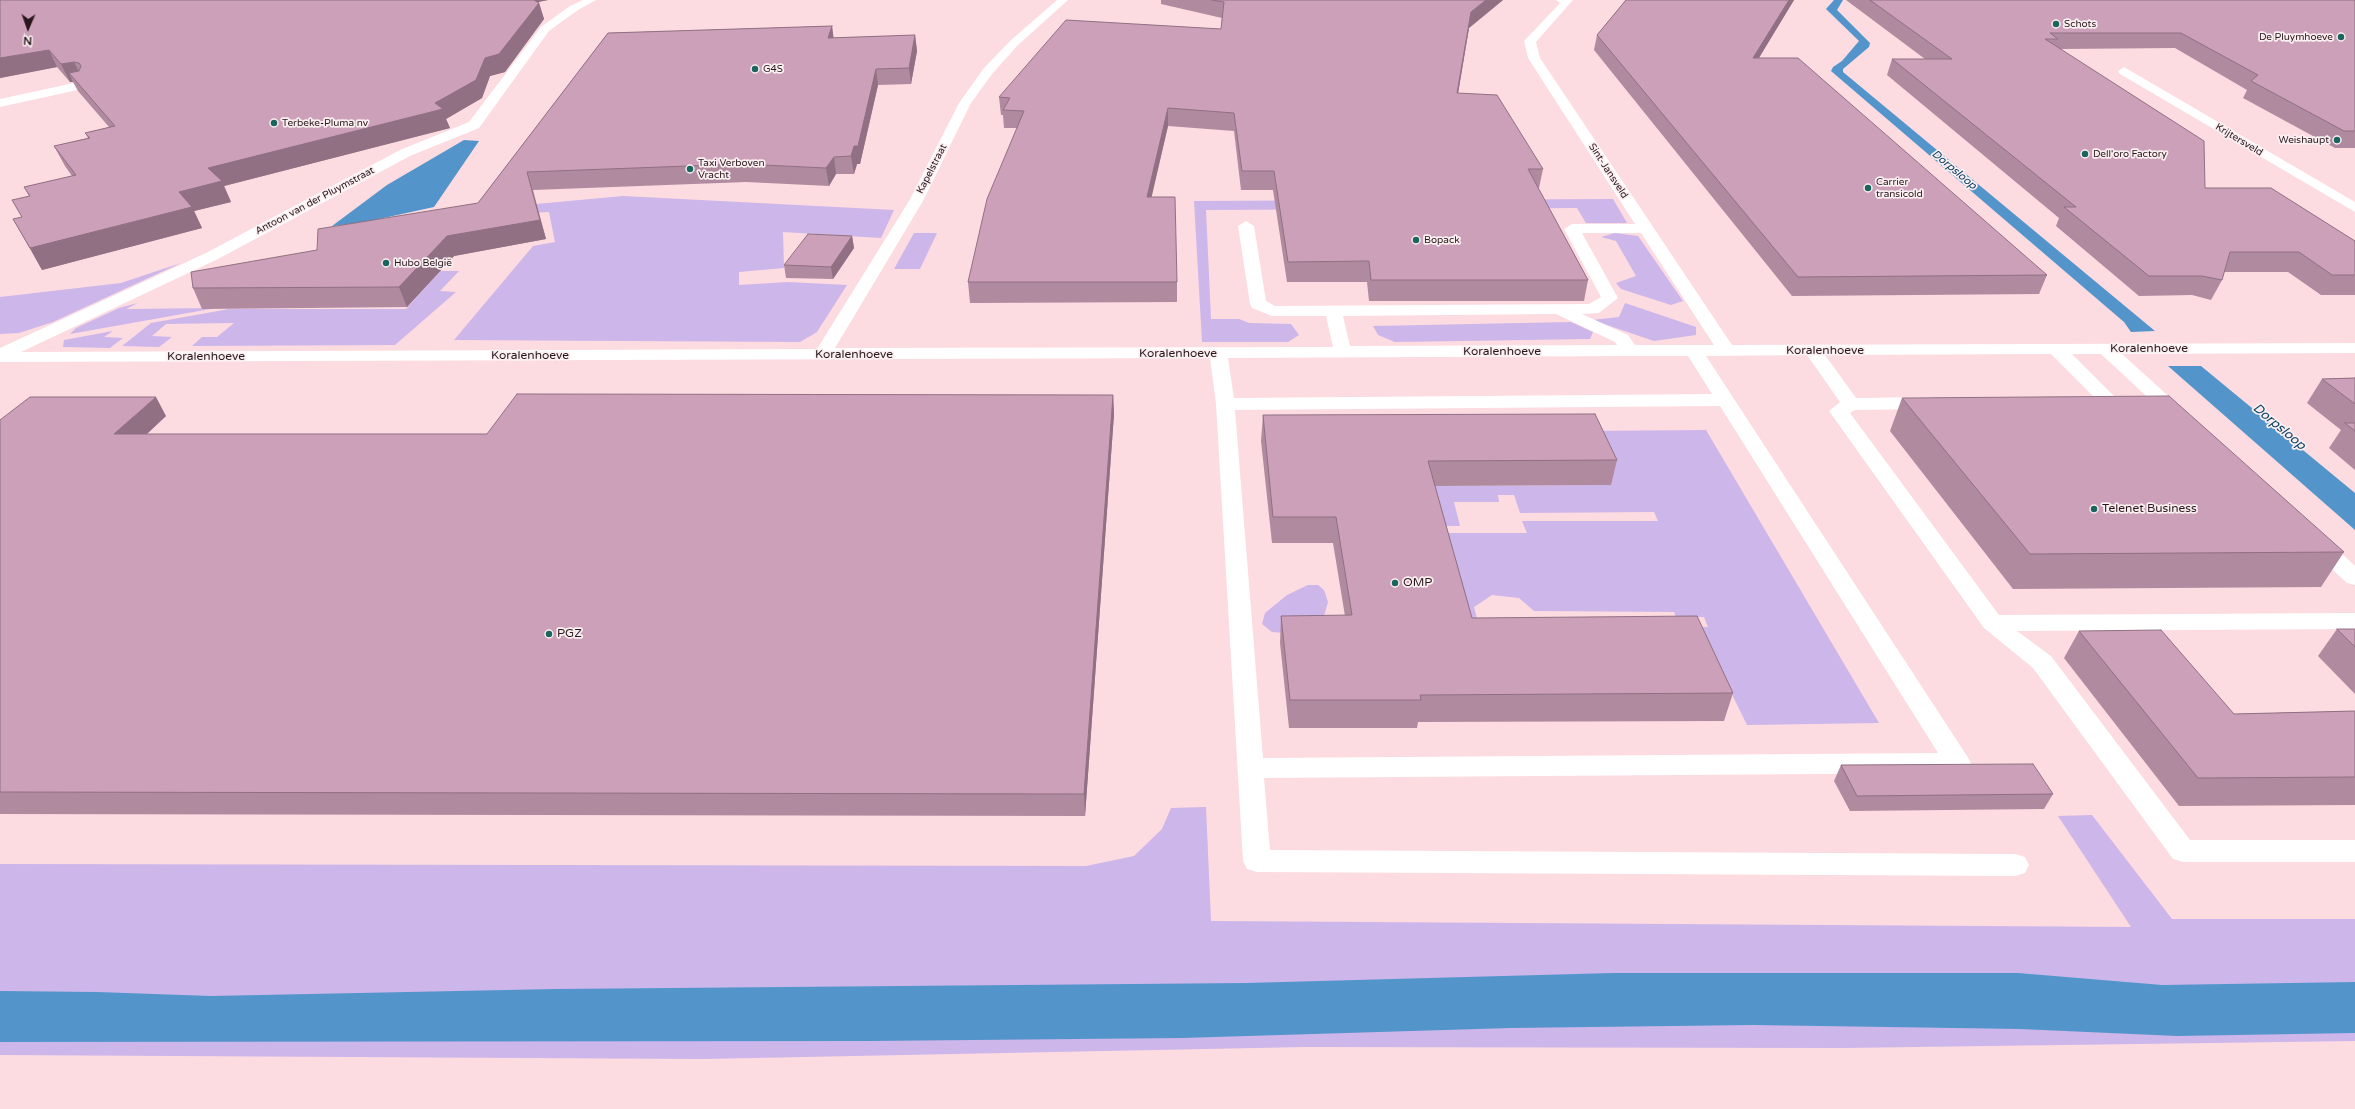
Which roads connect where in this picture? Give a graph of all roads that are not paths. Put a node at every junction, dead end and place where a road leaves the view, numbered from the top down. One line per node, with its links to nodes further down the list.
1 (591, 0): 22 (street, Antoon van der Pluymstraat)
2 (1063, 0): 21 (street, Kapelstraat)
3 (1566, 0): 9 (street, Sint-Jansveld)
4 (2124, 71): 7 (street, Krijtersveld)
5 (83, 85): 6 (street)
6 (0, 103)
7 (2355, 208)
8 (1246, 226): 11 (street)
9 (1646, 228): 10 (street); 17 (street, Sint-Jansveld)
10 (1558, 309): 11 (street); 15 (street)
11 (1333, 311): 20 (street)
12 (2355, 348): 14 (street, Koralenhoeve)
13 (2056, 349): 14 (street, Koralenhoeve); 18 (street, Koralenhoeve); 24 (street)
14 (2106, 349): 28 (street)
15 (1629, 351): 16 (street, Koralenhoeve); 20 (street, Koralenhoeve)
16 (1694, 351): 17 (street, Koralenhoeve); 23 (street)
17 (1727, 351): 18 (street, Koralenhoeve)
18 (1813, 351): 27 (street)
19 (1218, 353): 20 (street, Koralenhoeve); 21 (street, Koralenhoeve); 26 (street)
20 (1343, 353)
21 (822, 355): 22 (street, Koralenhoeve)
22 (2, 359)
23 (1726, 400): 26 (street); 33 (street)
24 (2070, 402)
25 (1945, 403): 27 (street)
26 (1225, 404): 33 (street)
27 (1851, 404): 32 (street)
28 (2193, 429)
29 (2303, 530): 30 (street)
30 (2355, 578)
31 (2355, 621): 32 (street)
32 (1992, 623): 34 (street)
33 (1250, 768): 35 (street)
34 (2355, 852)
35 (2015, 865)

